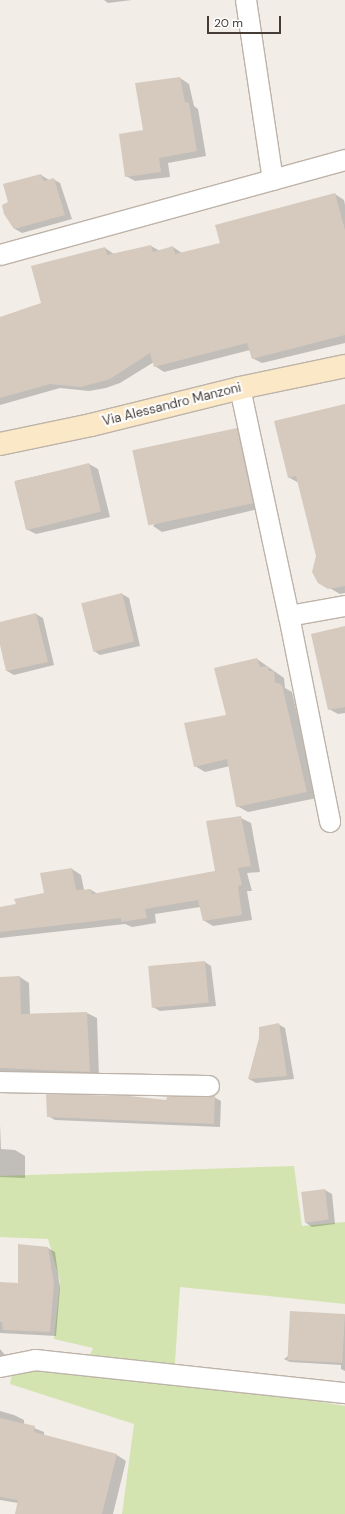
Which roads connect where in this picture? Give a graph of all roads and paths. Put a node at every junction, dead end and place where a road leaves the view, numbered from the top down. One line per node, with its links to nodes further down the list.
1 (246, 0): 3 (street)
2 (345, 160): 3 (street)
3 (273, 180): 4 (street)
4 (0, 255)
5 (345, 366): 6 (main road, Via Alessandro Manzoni)
6 (240, 388): 7 (main road, Via Alessandro Manzoni); 9 (street)
7 (0, 444)
8 (345, 606): 9 (street)
9 (289, 616): 10 (street)
10 (330, 822)
11 (0, 1082): 12 (street)
12 (209, 1086)
13 (0, 1367): 14 (street)
14 (345, 1393)

